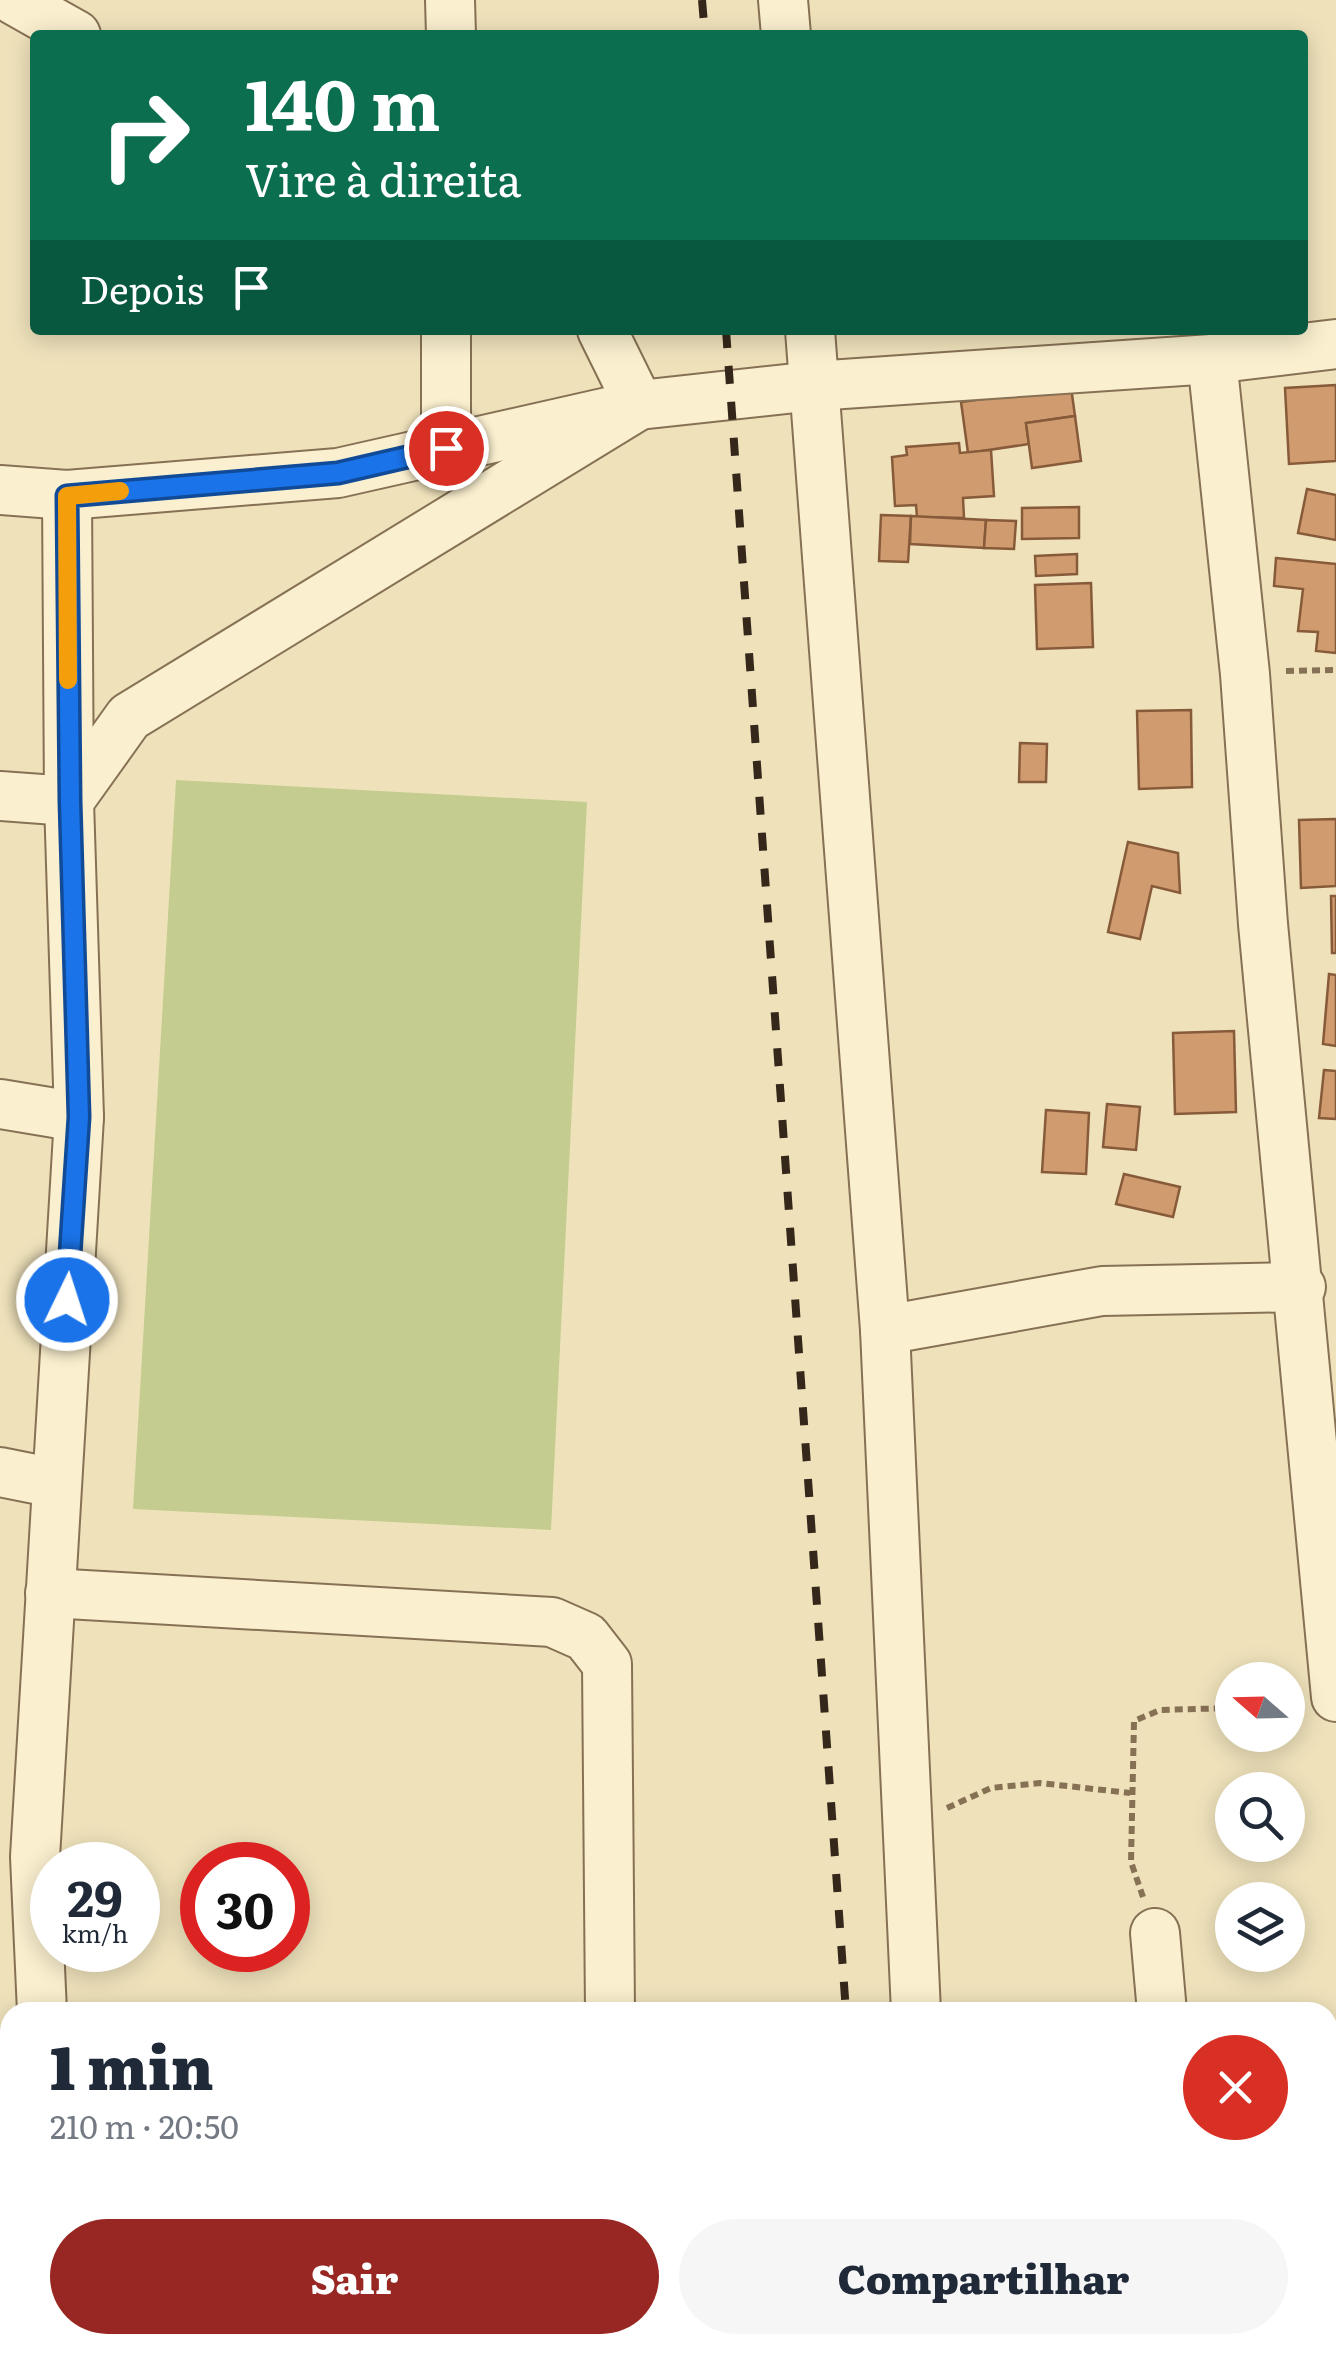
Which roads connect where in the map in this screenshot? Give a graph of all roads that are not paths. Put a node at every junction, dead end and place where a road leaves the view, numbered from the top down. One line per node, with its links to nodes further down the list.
1 (14, 0): 4 (street)
2 (450, 0): 5 (street)
3 (784, 0): 6 (street)
4 (67, 30)
5 (451, 30)
6 (786, 30)
7 (446, 335): 14 (street)
8 (604, 335): 13 (street)
9 (810, 335): 12 (street)
10 (1336, 344): 11 (street)
11 (1212, 360): 12 (street); 21 (street)
12 (814, 386): 13 (street); 22 (street)
13 (639, 405): 14 (street); 18 (street)
14 (446, 448): 16 (street)
15 (0, 490): 16 (street)
16 (67, 496): 18 (street)
17 (0, 796): 18 (street)
18 (70, 801): 20 (street)
19 (0, 1104): 20 (street)
20 (79, 1117): 24 (street)
21 (1301, 1287): 22 (street); 26 (street)
22 (885, 1330): 30 (street)
23 (0, 1472): 24 (street)
24 (54, 1483): 25 (street)
25 (50, 1593): 28 (street); 29 (street)
26 (1336, 1697)
27 (1155, 1933): 31 (street)
28 (42, 2002)
29 (610, 2002)
30 (916, 2002)
31 (1161, 2002)

